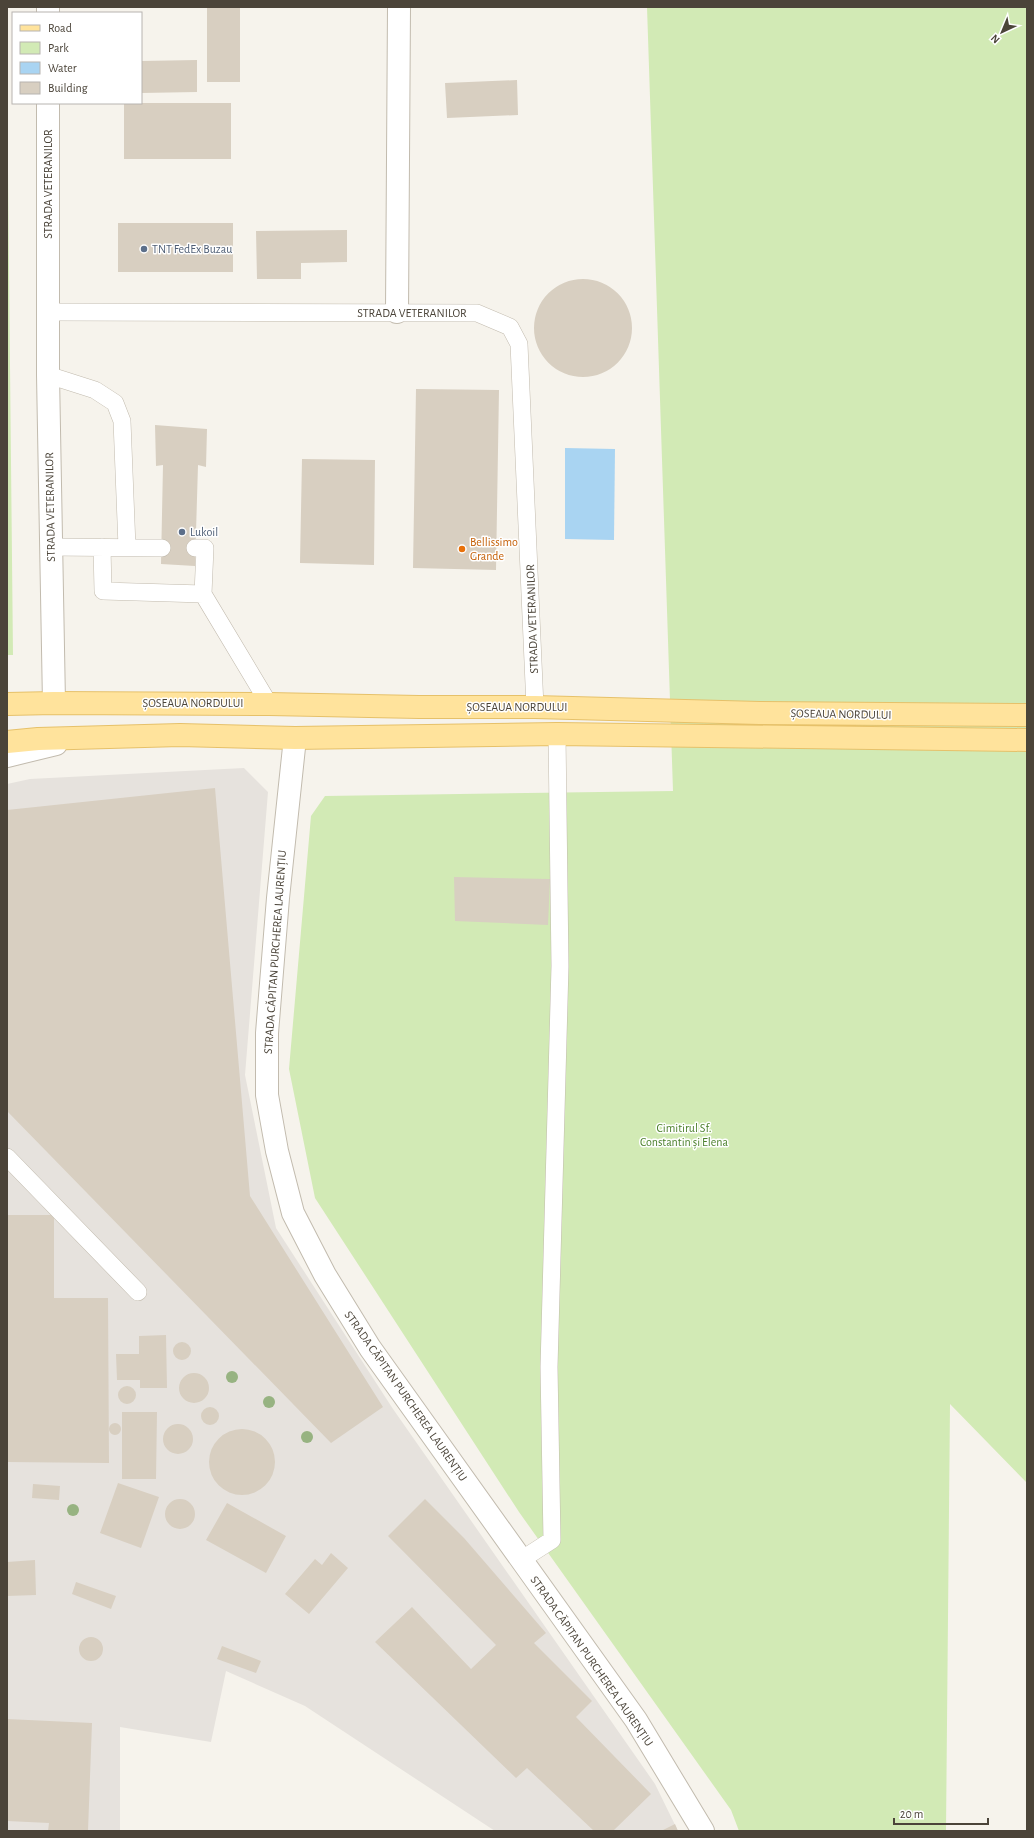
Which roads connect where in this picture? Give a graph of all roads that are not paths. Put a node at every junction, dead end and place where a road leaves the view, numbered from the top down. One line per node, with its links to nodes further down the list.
1 (398, 7): 4 (street)
2 (48, 104): 3 (street, STRADA VETERANILOR)
3 (48, 312): 4 (lane, STRADA VETERANILOR); 5 (street, STRADA VETERANILOR)
4 (397, 312): 15 (lane, STRADA VETERANILOR)
5 (48, 375): 6 (street, STRADA VETERANILOR); 8 (lane)
6 (50, 547): 7 (lane); 12 (street, STRADA VETERANILOR)
7 (102, 547): 8 (lane); 11 (lane)
8 (128, 547): 9 (lane)
9 (162, 548)
10 (195, 548): 11 (lane)
11 (204, 594): 14 (lane)
12 (54, 703): 13 (main road, ȘOSEAUA NORDULUI); 14 (main road, ȘOSEAUA NORDULUI)
13 (7, 704)
14 (269, 704): 15 (main road, ȘOSEAUA NORDULUI)
15 (535, 707): 16 (main road, ȘOSEAUA NORDULUI)
16 (1027, 715)
17 (557, 734): 18 (main road, ȘOSEAUA NORDULUI); 20 (main road, ȘOSEAUA NORDULUI); 25 (lane)
18 (295, 738): 19 (main road, ȘOSEAUA NORDULUI); 25 (street, STRADA CĂPITAN PURCHEREA LAURENȚIU)
19 (80, 739): 21 (main road, ȘOSEAUA NORDULUI); 22 (street, ȘOSEAUA NORDULUI)
20 (1027, 740)
21 (7, 742)
22 (7, 756)
23 (7, 1157): 24 (lane)
24 (138, 1292)
25 (521, 1560): 26 (street, STRADA CĂPITAN PURCHEREA LAURENȚIU)
26 (703, 1831)

